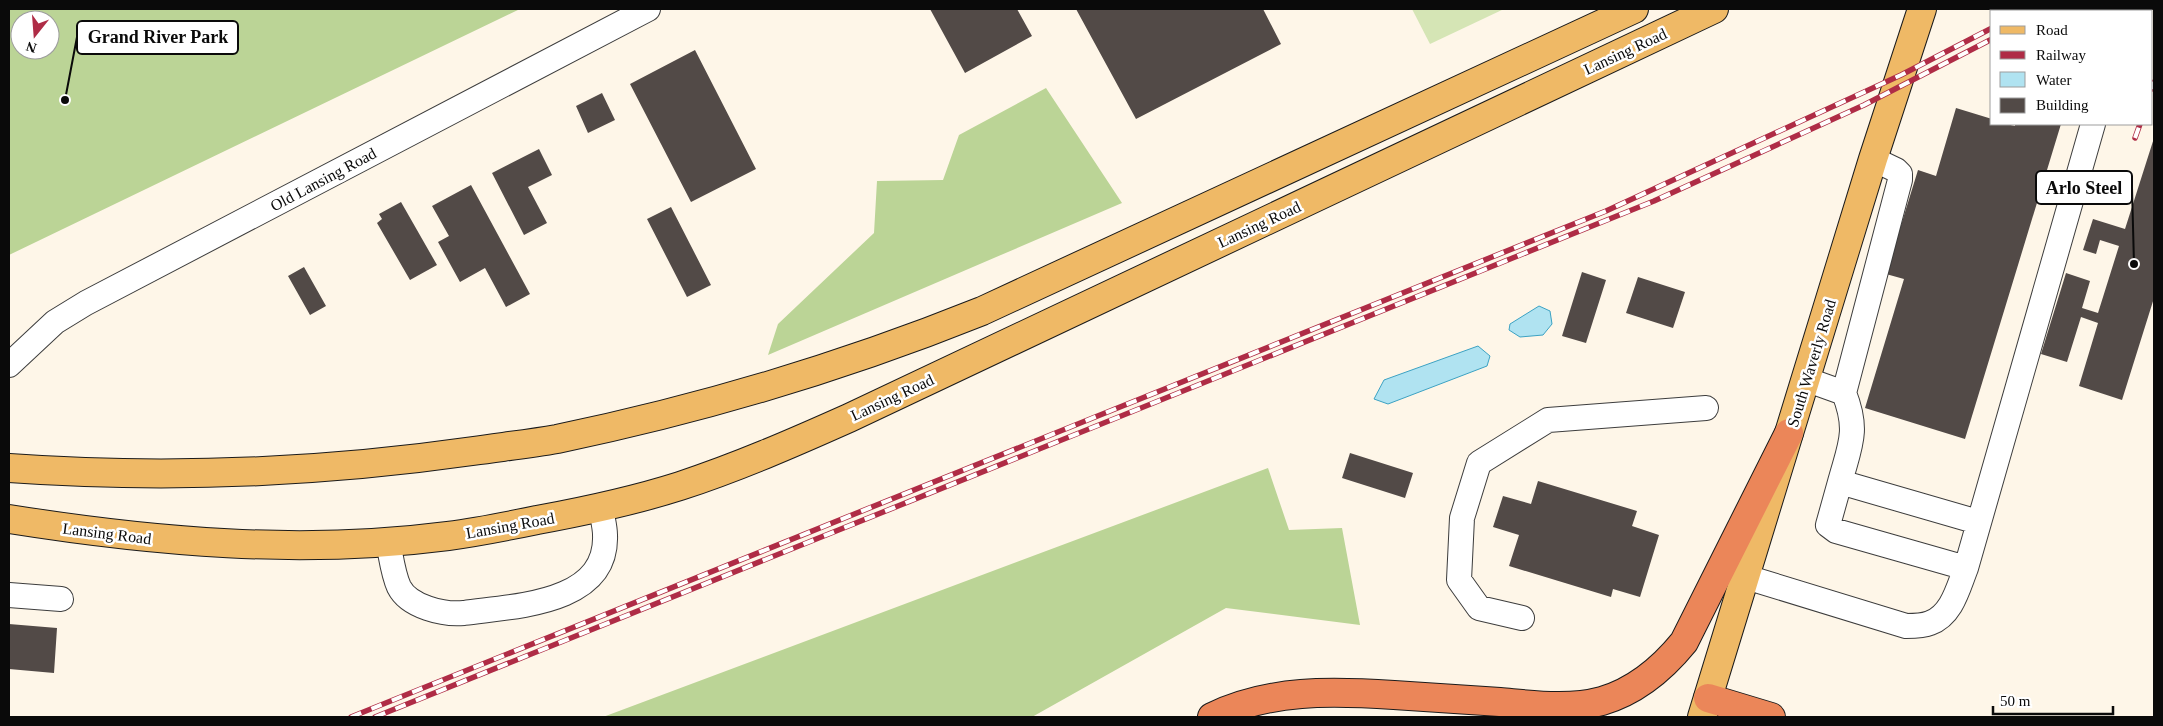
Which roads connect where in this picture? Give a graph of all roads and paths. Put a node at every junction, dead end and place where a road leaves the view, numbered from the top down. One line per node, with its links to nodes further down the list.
1 (648, 9): 7 (street, Old Lansing Road)
2 (1634, 9): 12 (main road)
3 (1714, 9): 14 (main road, Lansing Road)
4 (1922, 9): 6 (main road, South Waverly Road)
5 (2093, 125): 16 (street)
6 (1873, 159): 8 (main road, South Waverly Road); 9 (street)
7 (9, 365)
8 (1805, 378): 9 (street); 11 (main road, South Waverly Road)
9 (1844, 393): 13 (street)
10 (1706, 408): 22 (street)
11 (1789, 433): 19 (main road, South Waverly Road); 24 (highway)
12 (9, 468)
13 (1840, 482): 16 (street); 18 (street)
14 (601, 508): 17 (main road, Lansing Road); 17 (street)
15 (9, 519): 17 (main road, Lansing Road)
16 (1978, 522): 18 (street)
17 (388, 542)
18 (1966, 568): 19 (street)
19 (1746, 577): 23 (main road, South Waverly Road)
20 (9, 594): 21 (street)
21 (61, 599)
22 (1522, 618)
23 (1705, 707): 25 (highway)
24 (1212, 717)
25 (1771, 717)

